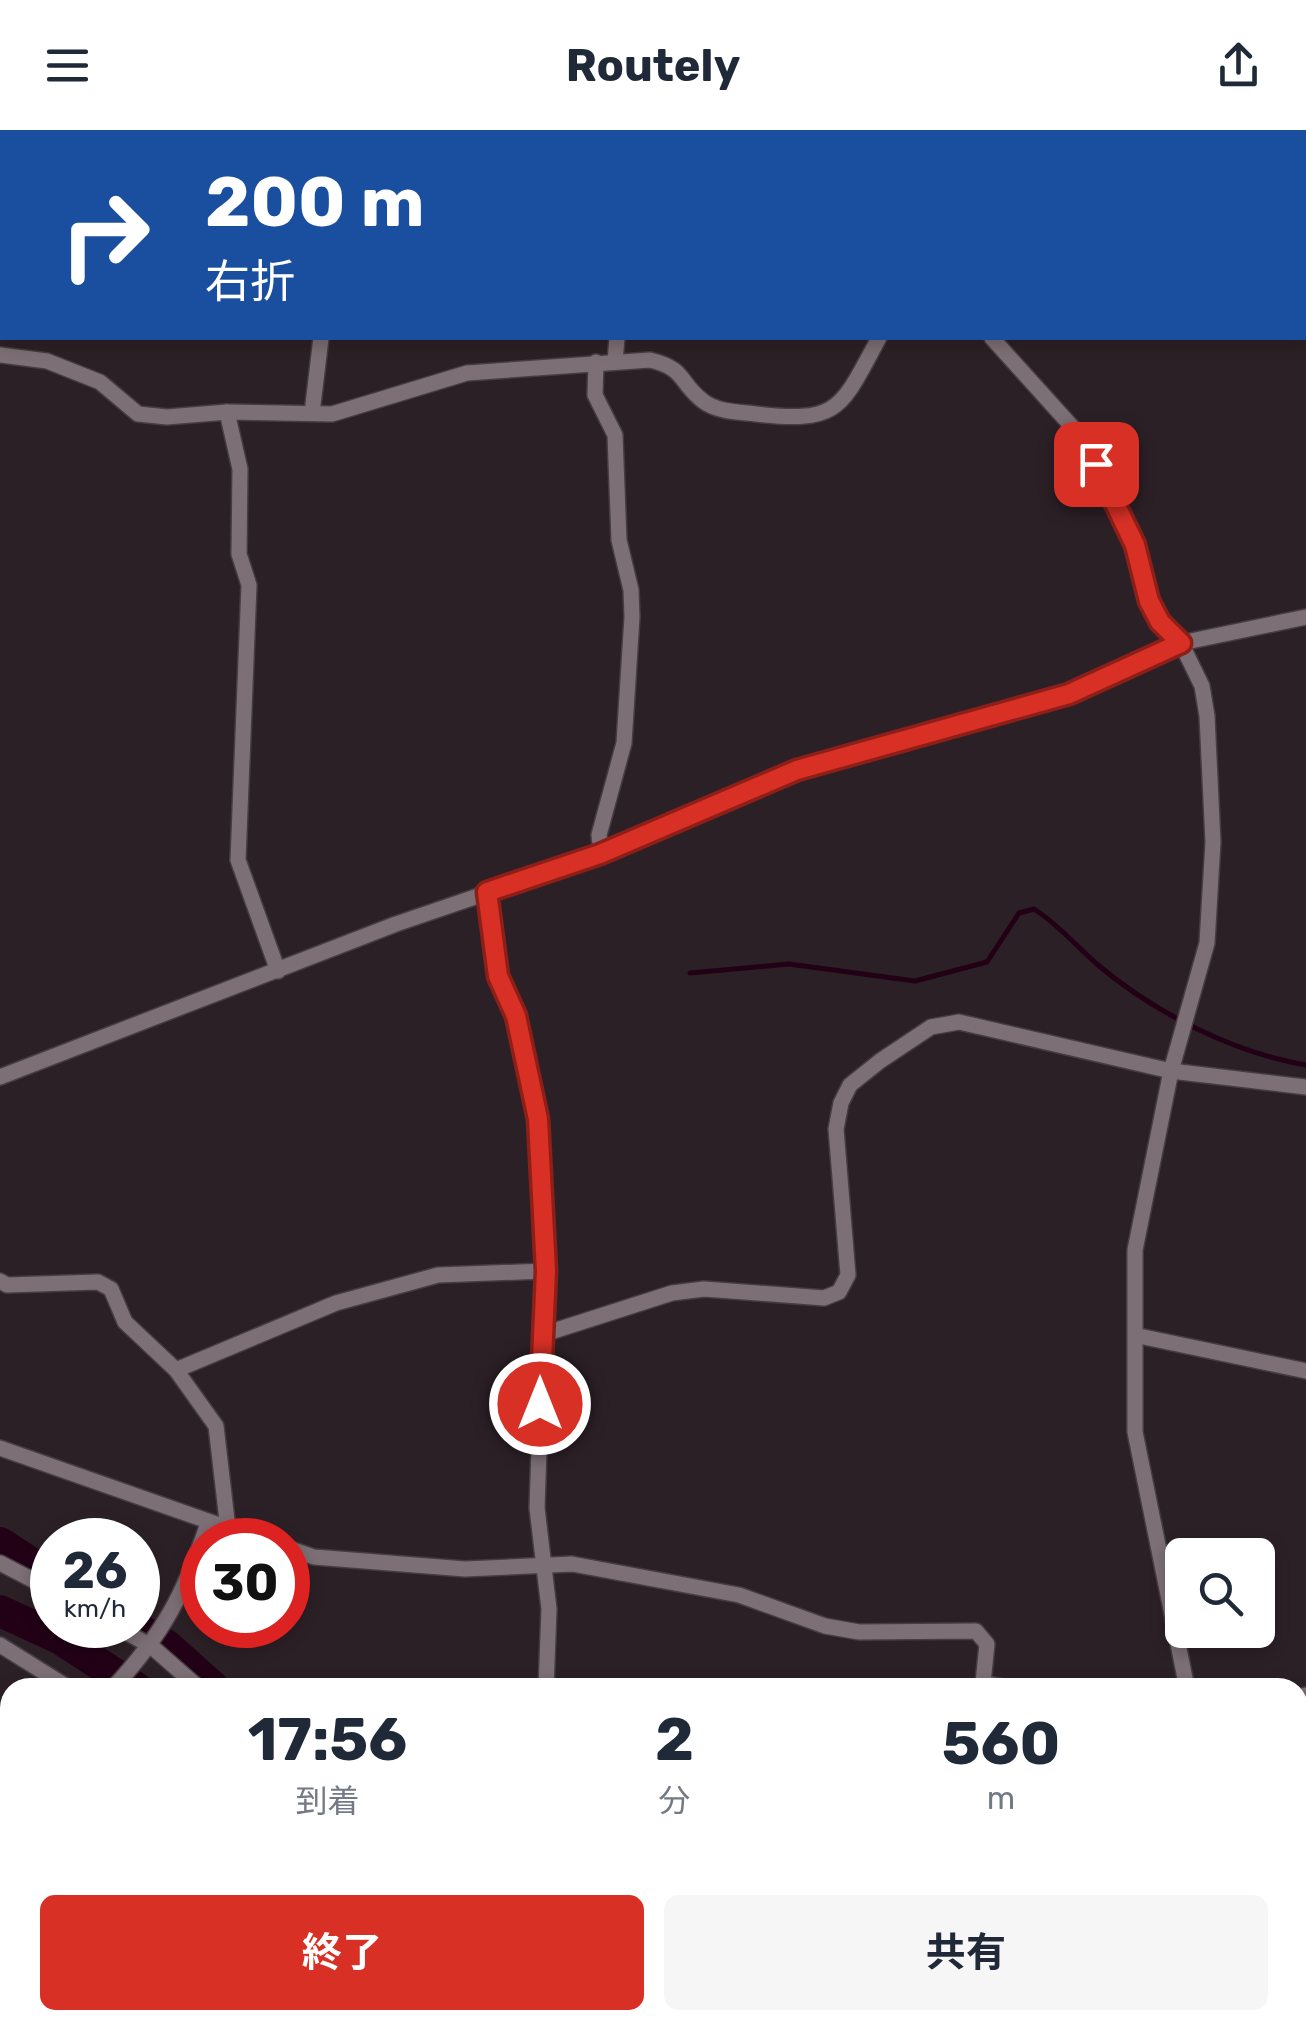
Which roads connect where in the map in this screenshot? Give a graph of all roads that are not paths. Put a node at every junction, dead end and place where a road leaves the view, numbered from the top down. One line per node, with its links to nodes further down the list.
1 (320, 340): 9 (street)
2 (618, 340): 6 (street)
3 (878, 340): 6 (street)
4 (994, 340): 11 (street)
5 (0, 355): 8 (street)
6 (615, 361): 7 (street)
7 (596, 362): 9 (street); 12 (street)
8 (227, 412): 9 (street); 14 (street)
9 (312, 413)
10 (1306, 617): 11 (street)
11 (1181, 643): 12 (street); 15 (street)
12 (600, 854): 13 (street)
13 (487, 892): 14 (street); 18 (street)
14 (278, 970): 16 (street)
15 (1172, 1071): 17 (street); 20 (street); 21 (street)
16 (0, 1077)
17 (1306, 1087)
18 (546, 1271): 20 (street); 22 (street)
19 (0, 1281): 22 (street)
20 (541, 1335): 28 (street)
21 (1138, 1336): 23 (street); 40 (street)
22 (176, 1370): 26 (street)
23 (1306, 1370)
24 (0, 1448): 25 (street)
25 (197, 1518)
26 (227, 1518)
27 (310, 1556): 28 (street)
28 (543, 1562): 38 (street); 39 (street)
29 (0, 1563): 30 (street)
30 (30, 1579)
31 (180, 1598): 34 (street)
32 (0, 1646): 35 (street)
33 (145, 1648): 34 (street)
34 (148, 1650): 36 (street); 37 (street)
35 (53, 1678)
36 (122, 1678)
37 (186, 1678)
38 (546, 1678)
39 (983, 1678)
40 (1185, 1678)

